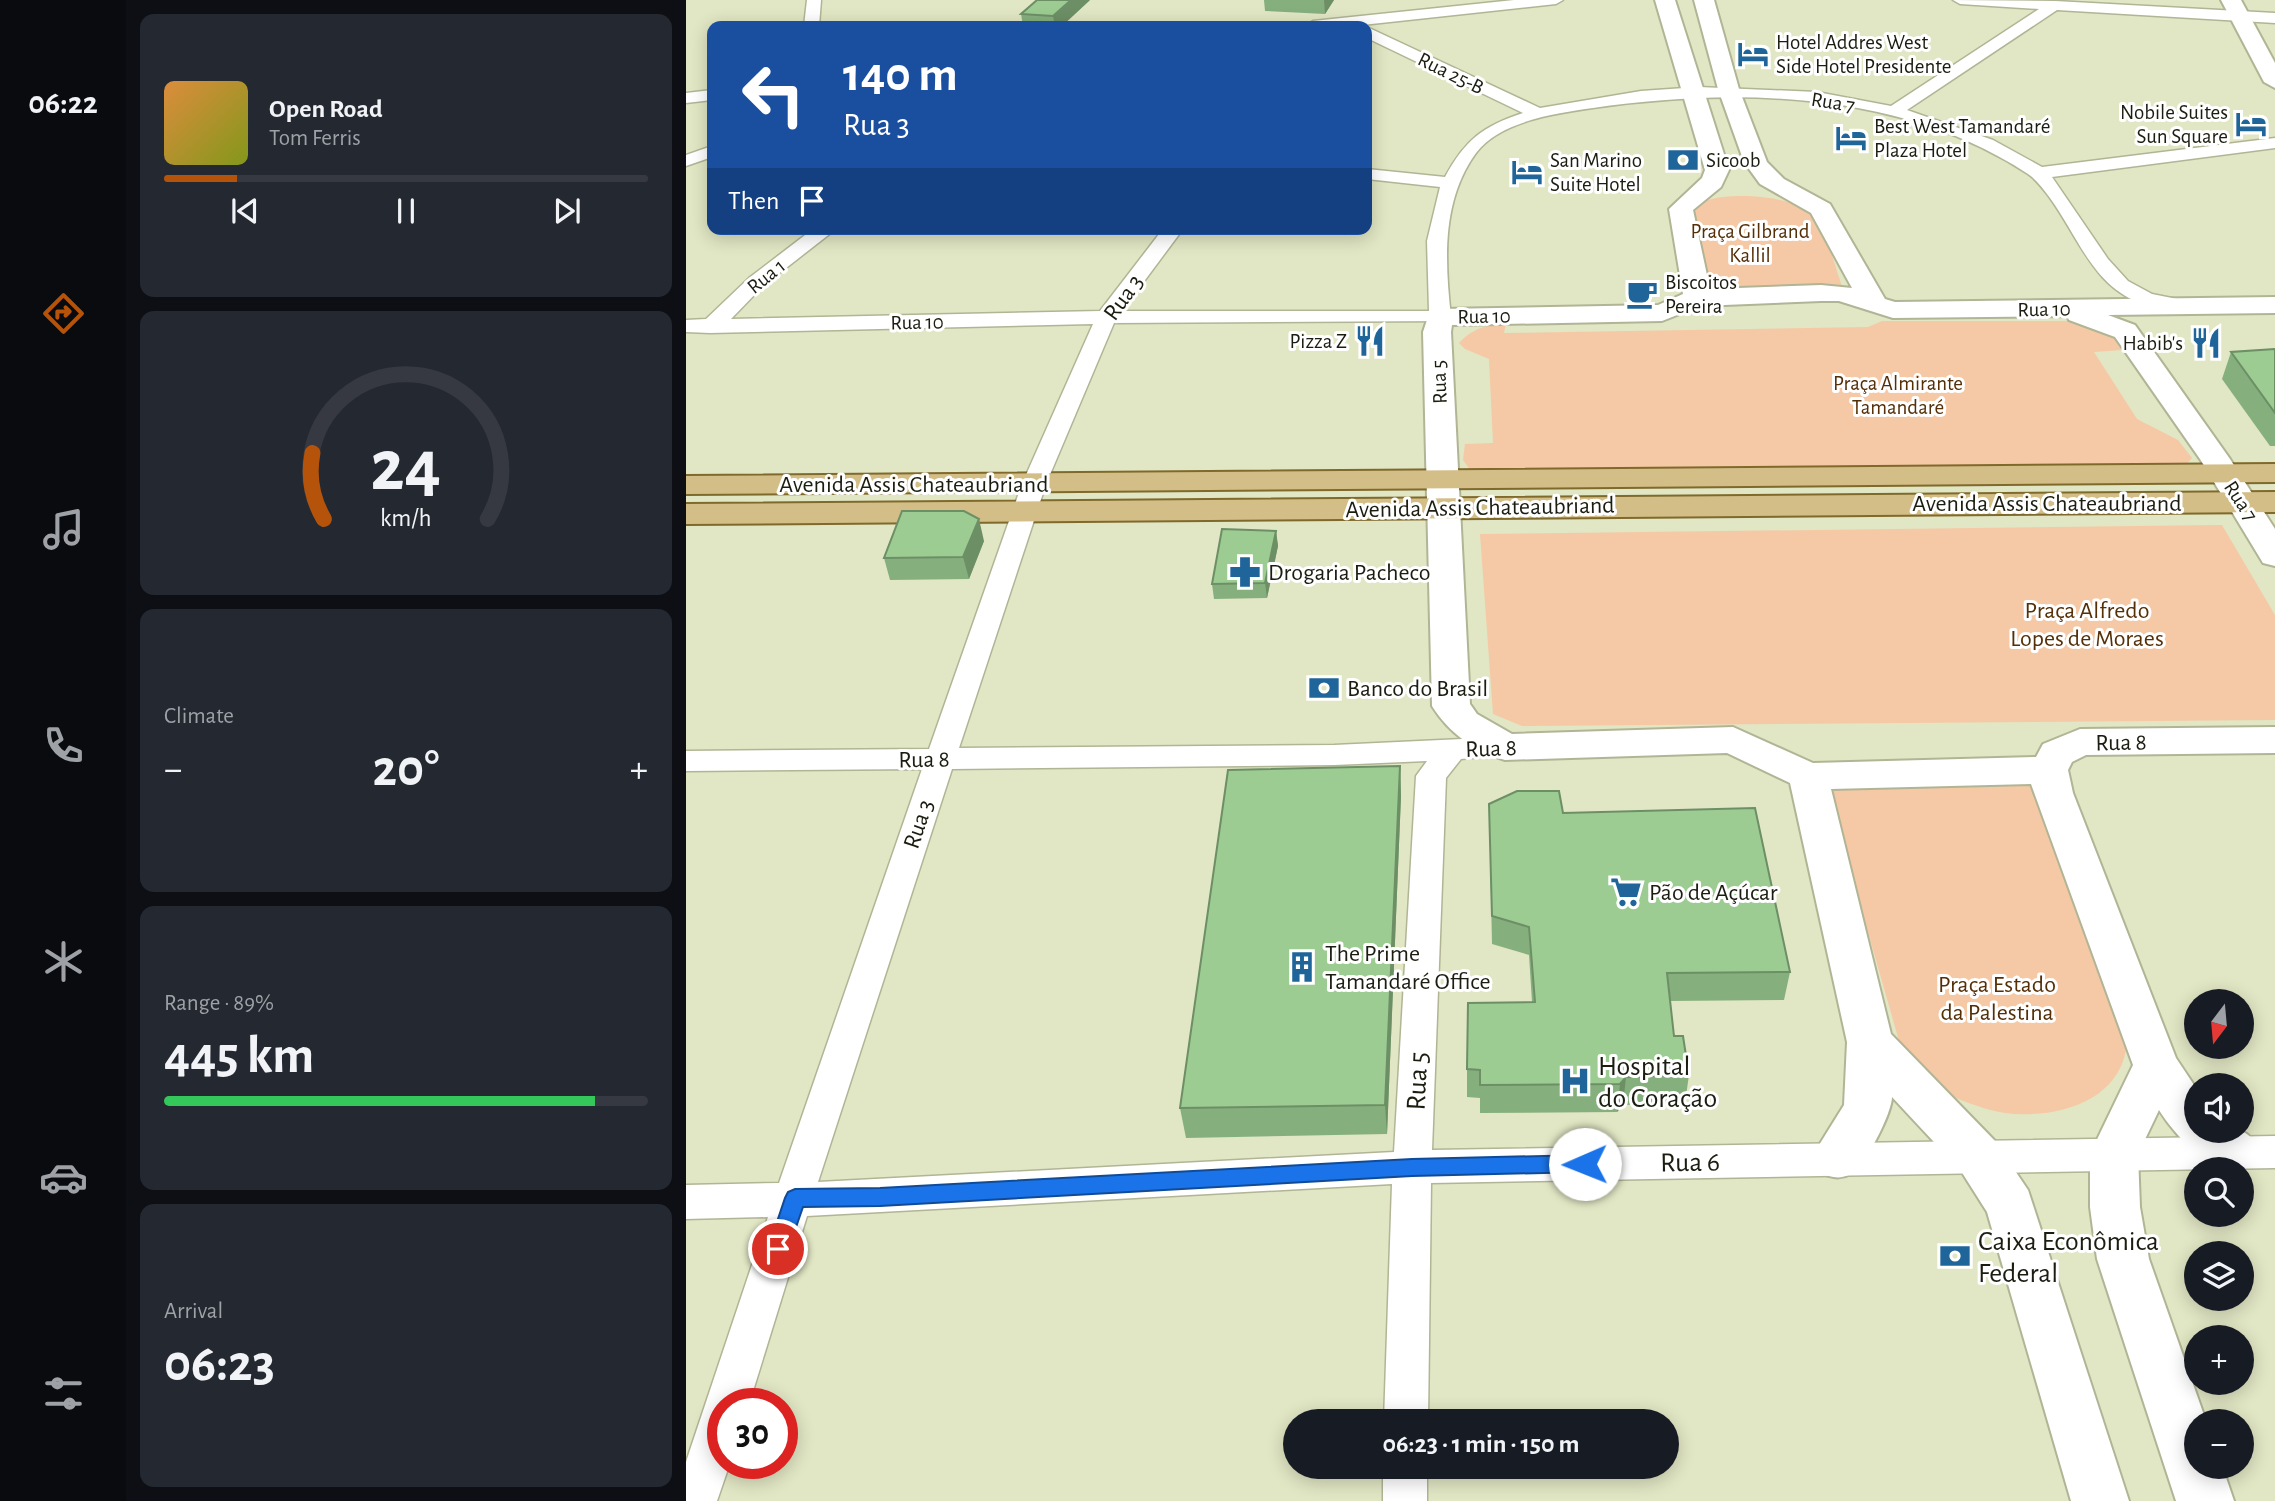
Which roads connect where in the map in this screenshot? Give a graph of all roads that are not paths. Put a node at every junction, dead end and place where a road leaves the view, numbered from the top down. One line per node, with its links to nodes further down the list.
1 (814, 0): 10 (street)
2 (1556, 0): 12 (street)
3 (1665, 0): 15 (main road)
4 (1704, 0): 16 (main road)
5 (1960, 0): 6 (street)
6 (2055, 5): 8 (street); 19 (street)
7 (1360, 7): 11 (street)
8 (2235, 8): 9 (street); 14 (main road)
9 (2275, 18)
10 (812, 21)
11 (1351, 21)
12 (1372, 22)
13 (1372, 34): 20 (street, Rua 25-B)
14 (2275, 82)
15 (1695, 90): 16 (street, Rua 7); 20 (street, Rua 5); 27 (main road)
16 (1729, 90): 19 (street, Rua 7); 28 (main road)
17 (707, 96): 18 (street)
18 (686, 98)
19 (1893, 112): 24 (street, Rua 7)
20 (1536, 113): 26 (street, Rua 5)
21 (2275, 143): 24 (street)
22 (707, 153): 23 (street)
23 (686, 161)
24 (2038, 173): 31 (street, Rua 7)
25 (1372, 175): 26 (street)
26 (1451, 183): 39 (street, Rua 5)
27 (1704, 190): 28 (main road); 32 (main road)
28 (1787, 191): 33 (main road)
29 (818, 235): 41 (street, Rua 1)
30 (1168, 235): 38 (street, Rua 3)
31 (2112, 278): 34 (street, Rua 7); 36 (street)
32 (1695, 298): 33 (main road, Rua 10); 39 (main road, Rua 10)
33 (1874, 303): 37 (main road, Rua 10)
34 (2180, 305): 35 (main road, Rua 10); 36 (main road, Rua 10)
35 (2275, 305)
36 (2096, 307): 37 (main road, Rua 10)
37 (2060, 309): 42 (main road, Rua 7)
38 (1106, 317): 39 (street, Rua 10); 41 (street, Rua 10); 46 (street, Rua 3)
39 (1440, 317): 45 (main road, Rua 5)
40 (686, 326): 41 (street, Rua 10)
41 (710, 327)
42 (2223, 473): 43 (main road, Avenida Assis Chateaubriand); 45 (main road, Avenida Assis Chateaubriand); 47 (main road, Rua 7)
43 (2275, 473)
44 (686, 485): 46 (main road, Avenida Assis Chateaubriand)
45 (1443, 494): 46 (main road, Avenida Assis Chateaubriand); 47 (main road, Avenida Assis Chateaubriand); 52 (main road, Rua 5)
46 (1030, 497): 49 (main road, Avenida Assis Chateaubriand); 54 (street, Rua 3)
47 (2241, 501): 48 (main road, Avenida Assis Chateaubriand); 50 (main road, Rua 7)
48 (2275, 502)
49 (686, 514)
50 (2275, 556)
51 (2275, 740): 56 (main road, Rua 8)
52 (1505, 747): 53 (street, Rua 8); 57 (main road, Rua 8)
53 (1453, 749): 54 (street, Rua 8); 65 (street, Rua 5)
54 (940, 759): 55 (street, Rua 8); 66 (street, Rua 3)
55 (686, 761)
56 (2048, 770): 57 (main road, Rua 8); 59 (main road)
57 (1808, 776): 58 (main road)
58 (1870, 1042): 63 (main road); 64 (main road)
59 (2157, 1065): 60 (main road); 62 (main road)
60 (2184, 1109)
61 (2238, 1145): 62 (street, Rua 6)
62 (2114, 1154): 63 (street, Rua 6); 75 (main road)
63 (1978, 1156): 64 (street, Rua 6); 74 (main road)
64 (1836, 1158): 65 (street, Rua 6)
65 (1412, 1167): 66 (street, Rua 6); 69 (street, Rua 5)
66 (795, 1198): 67 (street, Rua 6); 68 (street, Rua 3)
67 (686, 1202)
68 (732, 1388)
69 (1406, 1409)
70 (707, 1465): 72 (street)
71 (1405, 1479): 73 (street)
72 (695, 1501)
73 (1405, 1501)
74 (2100, 1501)
75 (2205, 1501)

